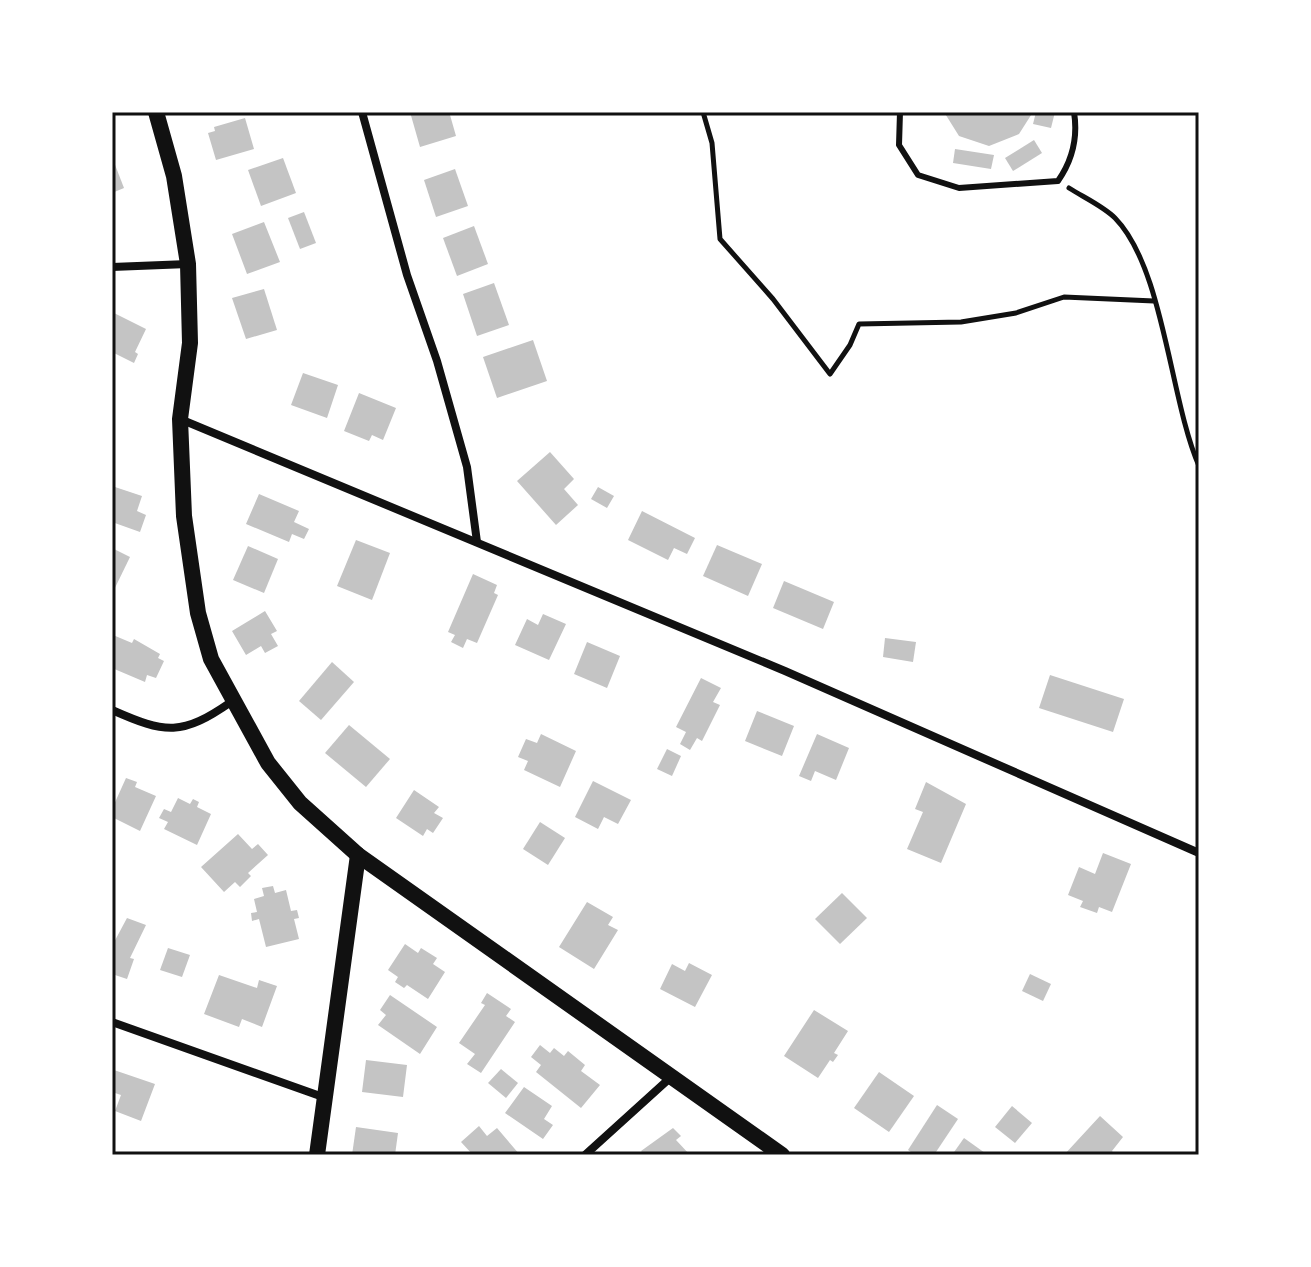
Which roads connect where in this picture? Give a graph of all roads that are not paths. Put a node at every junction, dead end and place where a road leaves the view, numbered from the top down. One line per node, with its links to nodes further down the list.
1 (156, 112): 5 (main road)
2 (362, 112): 8 (street)
3 (900, 112): 4 (lane)
4 (1074, 112)
5 (188, 264): 6 (street); 7 (main road)
6 (112, 267)
7 (180, 419): 8 (street); 9 (main road)
8 (477, 542): 11 (street)
9 (231, 702): 10 (street); 12 (main road)
10 (112, 710)
11 (1199, 853)
12 (358, 855): 14 (main road); 15 (main road)
13 (112, 1022): 15 (street)
14 (670, 1078): 17 (street); 18 (main road)
15 (323, 1097): 16 (main road)
16 (317, 1155)
17 (585, 1155)
18 (782, 1155)

